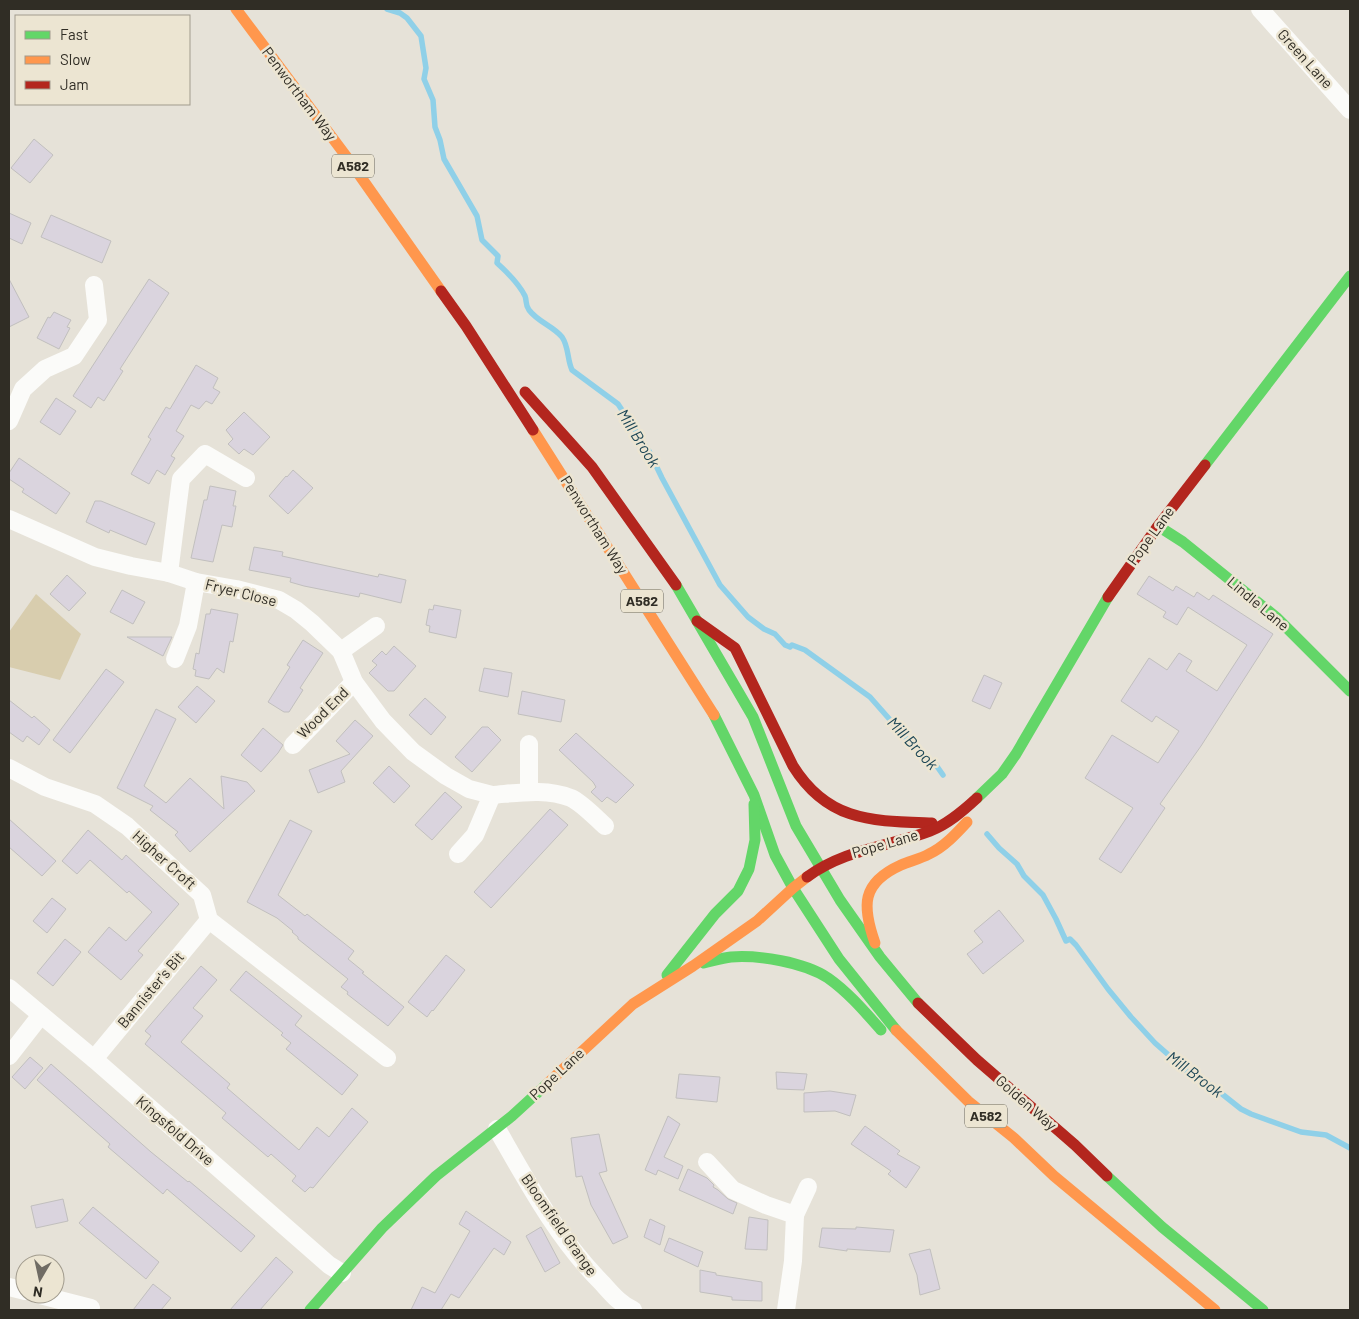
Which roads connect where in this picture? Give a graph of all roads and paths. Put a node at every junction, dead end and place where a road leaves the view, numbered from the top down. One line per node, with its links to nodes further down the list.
1 (236, 9): 6 (main road, Penwortham Way / A582)
2 (1260, 9): 3 (street, Green Lane)
3 (1350, 110)
4 (1350, 276): 10 (main road, Pope Lane)
5 (94, 285): 7 (street)
6 (466, 326): 13 (main road, Penwortham Way / A582); 25 (main road, Penwortham Way / A582)
7 (9, 421)
8 (246, 478): 11 (street)
9 (9, 519): 11 (street, Fryer Close)
10 (1158, 526): 18 (main road, Lindle Lane); 23 (main road, Pope Lane)
11 (169, 574): 12 (street, Fryer Close)
12 (196, 582): 15 (street, Fryer Close); 16 (street)
13 (698, 621): 26 (main road); 29 (main road, Penwortham Way / A582)
14 (376, 626): 15 (street)
15 (342, 651): 17 (street, Fryer Close)
16 (175, 659)
17 (354, 682): 20 (street, Wood End); 24 (street, Fryer Close)
18 (1350, 691)
19 (530, 744): 22 (street)
20 (292, 745)
21 (9, 768): 31 (street, Higher Croft)
22 (530, 791): 24 (street); 27 (street)
23 (983, 793): 26 (main road, Pope Lane); 32 (main road)
24 (492, 795): 28 (street)
25 (754, 795): 30 (main road, Penwortham Way / A582); 34 (main road)
26 (946, 823): 29 (main road, Pope Lane)
27 (605, 826)
28 (458, 854)
29 (821, 866): 30 (main road, Pope Lane); 32 (main road, Golden Way / A582)
30 (793, 888): 33 (main road, Pope Lane); 41 (main road, A582)
31 (209, 920): 38 (street); 39 (street, Bannister's Bit)
32 (880, 957): 52 (main road, Golden Way / A582)
33 (692, 966): 34 (main road, Pope Lane); 41 (main road)
34 (658, 986): 40 (main road, Pope Lane)
35 (9, 988): 36 (street, Kingsfold Drive)
36 (41, 1015): 37 (street); 39 (street, Kingsfold Drive)
37 (9, 1056)
38 (388, 1058)
39 (94, 1059): 45 (street, Kingsfold Drive)
40 (497, 1129): 45 (main road, Pope Lane); 48 (street, Bloomfield Grange)
41 (1014, 1138): 51 (main road, A582)
42 (707, 1162): 44 (street)
43 (808, 1187): 44 (street)
44 (795, 1215): 50 (street)
45 (342, 1273): 49 (main road, Pope Lane)
46 (65, 1301): 47 (street)
47 (91, 1308)
48 (625, 1308)
49 (310, 1310)
50 (786, 1310)
51 (1214, 1310)
52 (1263, 1310)

